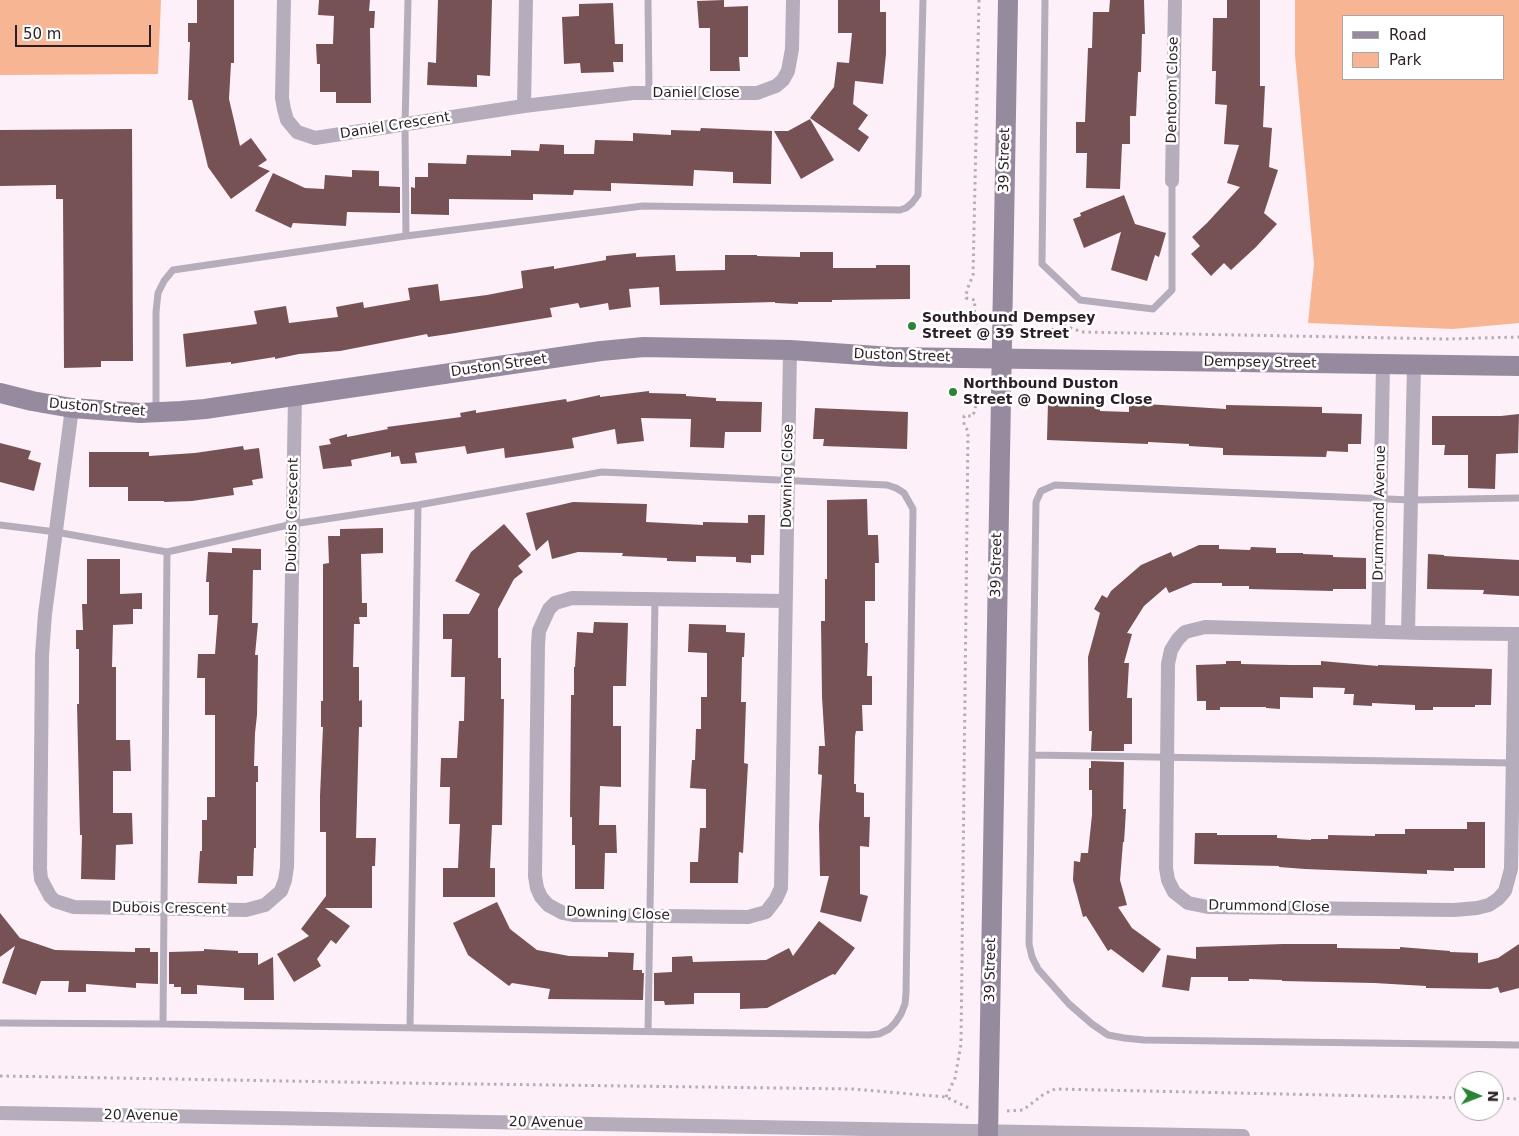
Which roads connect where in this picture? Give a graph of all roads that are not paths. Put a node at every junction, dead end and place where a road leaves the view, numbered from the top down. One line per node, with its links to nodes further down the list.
1 (284, 0): 12 (street, Daniel Crescent)
2 (408, 0): 12 (lane)
3 (526, 0): 11 (street)
4 (648, 0): 10 (lane)
5 (793, 0): 10 (street, Daniel Close)
6 (923, 0): 14 (lane)
7 (1008, 0): 16 (street, 39 Street)
8 (1045, 0): 13 (lane)
9 (1175, 0): 13 (street, Dentoom Close)
10 (649, 92): 11 (street, Daniel Close)
11 (524, 106): 12 (street, Daniel Crescent)
12 (405, 125): 14 (lane)
13 (1172, 180)
14 (406, 236): 23 (lane)
15 (790, 350): 16 (street, Duston Street); 21 (street, Duston Street); 24 (street, Downing Close)
16 (1001, 359): 17 (street, Dempsey Street); 49 (street, 39 Street)
17 (1383, 365): 18 (street, Dempsey Street); 26 (street, Drummond Avenue)
18 (1414, 365): 19 (street, Dempsey Street); 27 (street)
19 (1519, 366)
20 (0, 393): 22 (street, Duston Street)
21 (295, 396): 23 (street, Duston Street); 29 (street, Dubois Crescent)
22 (72, 408): 23 (street, Duston Street); 31 (street, Dubois Crescent)
23 (156, 413)
24 (788, 480): 28 (lane); 34 (street, Downing Close); 46 (lane)
25 (1519, 498): 27 (lane)
26 (1380, 499): 27 (lane); 35 (street, Drummond Avenue); 38 (lane)
27 (1411, 500): 36 (street)
28 (418, 505): 29 (lane); 45 (lane)
29 (293, 524): 32 (lane); 41 (street, Dubois Crescent)
30 (0, 525): 31 (lane)
31 (56, 532): 32 (lane); 41 (street, Dubois Crescent)
32 (168, 552): 41 (lane)
33 (655, 599): 34 (street, Downing Close); 42 (lane); 42 (street, Downing Close)
34 (785, 601): 42 (street, Downing Close)
35 (1378, 631): 36 (street); 39 (street, Drummond Close)
36 (1408, 632): 37 (street)
37 (1517, 634): 40 (street, Drummond Close)
38 (1033, 754): 39 (lane); 47 (lane)
39 (1166, 756): 40 (lane); 40 (street, Drummond Close)
40 (1513, 762)
41 (164, 909): 44 (lane)
42 (650, 916): 46 (lane)
43 (0, 1023): 44 (lane)
44 (163, 1024): 45 (lane)
45 (410, 1028): 46 (lane)
46 (648, 1031)
47 (1519, 1045)
48 (0, 1114): 49 (street, 20 Avenue)
49 (988, 1126): 50 (street, 20 Avenue)
50 (1243, 1136)

